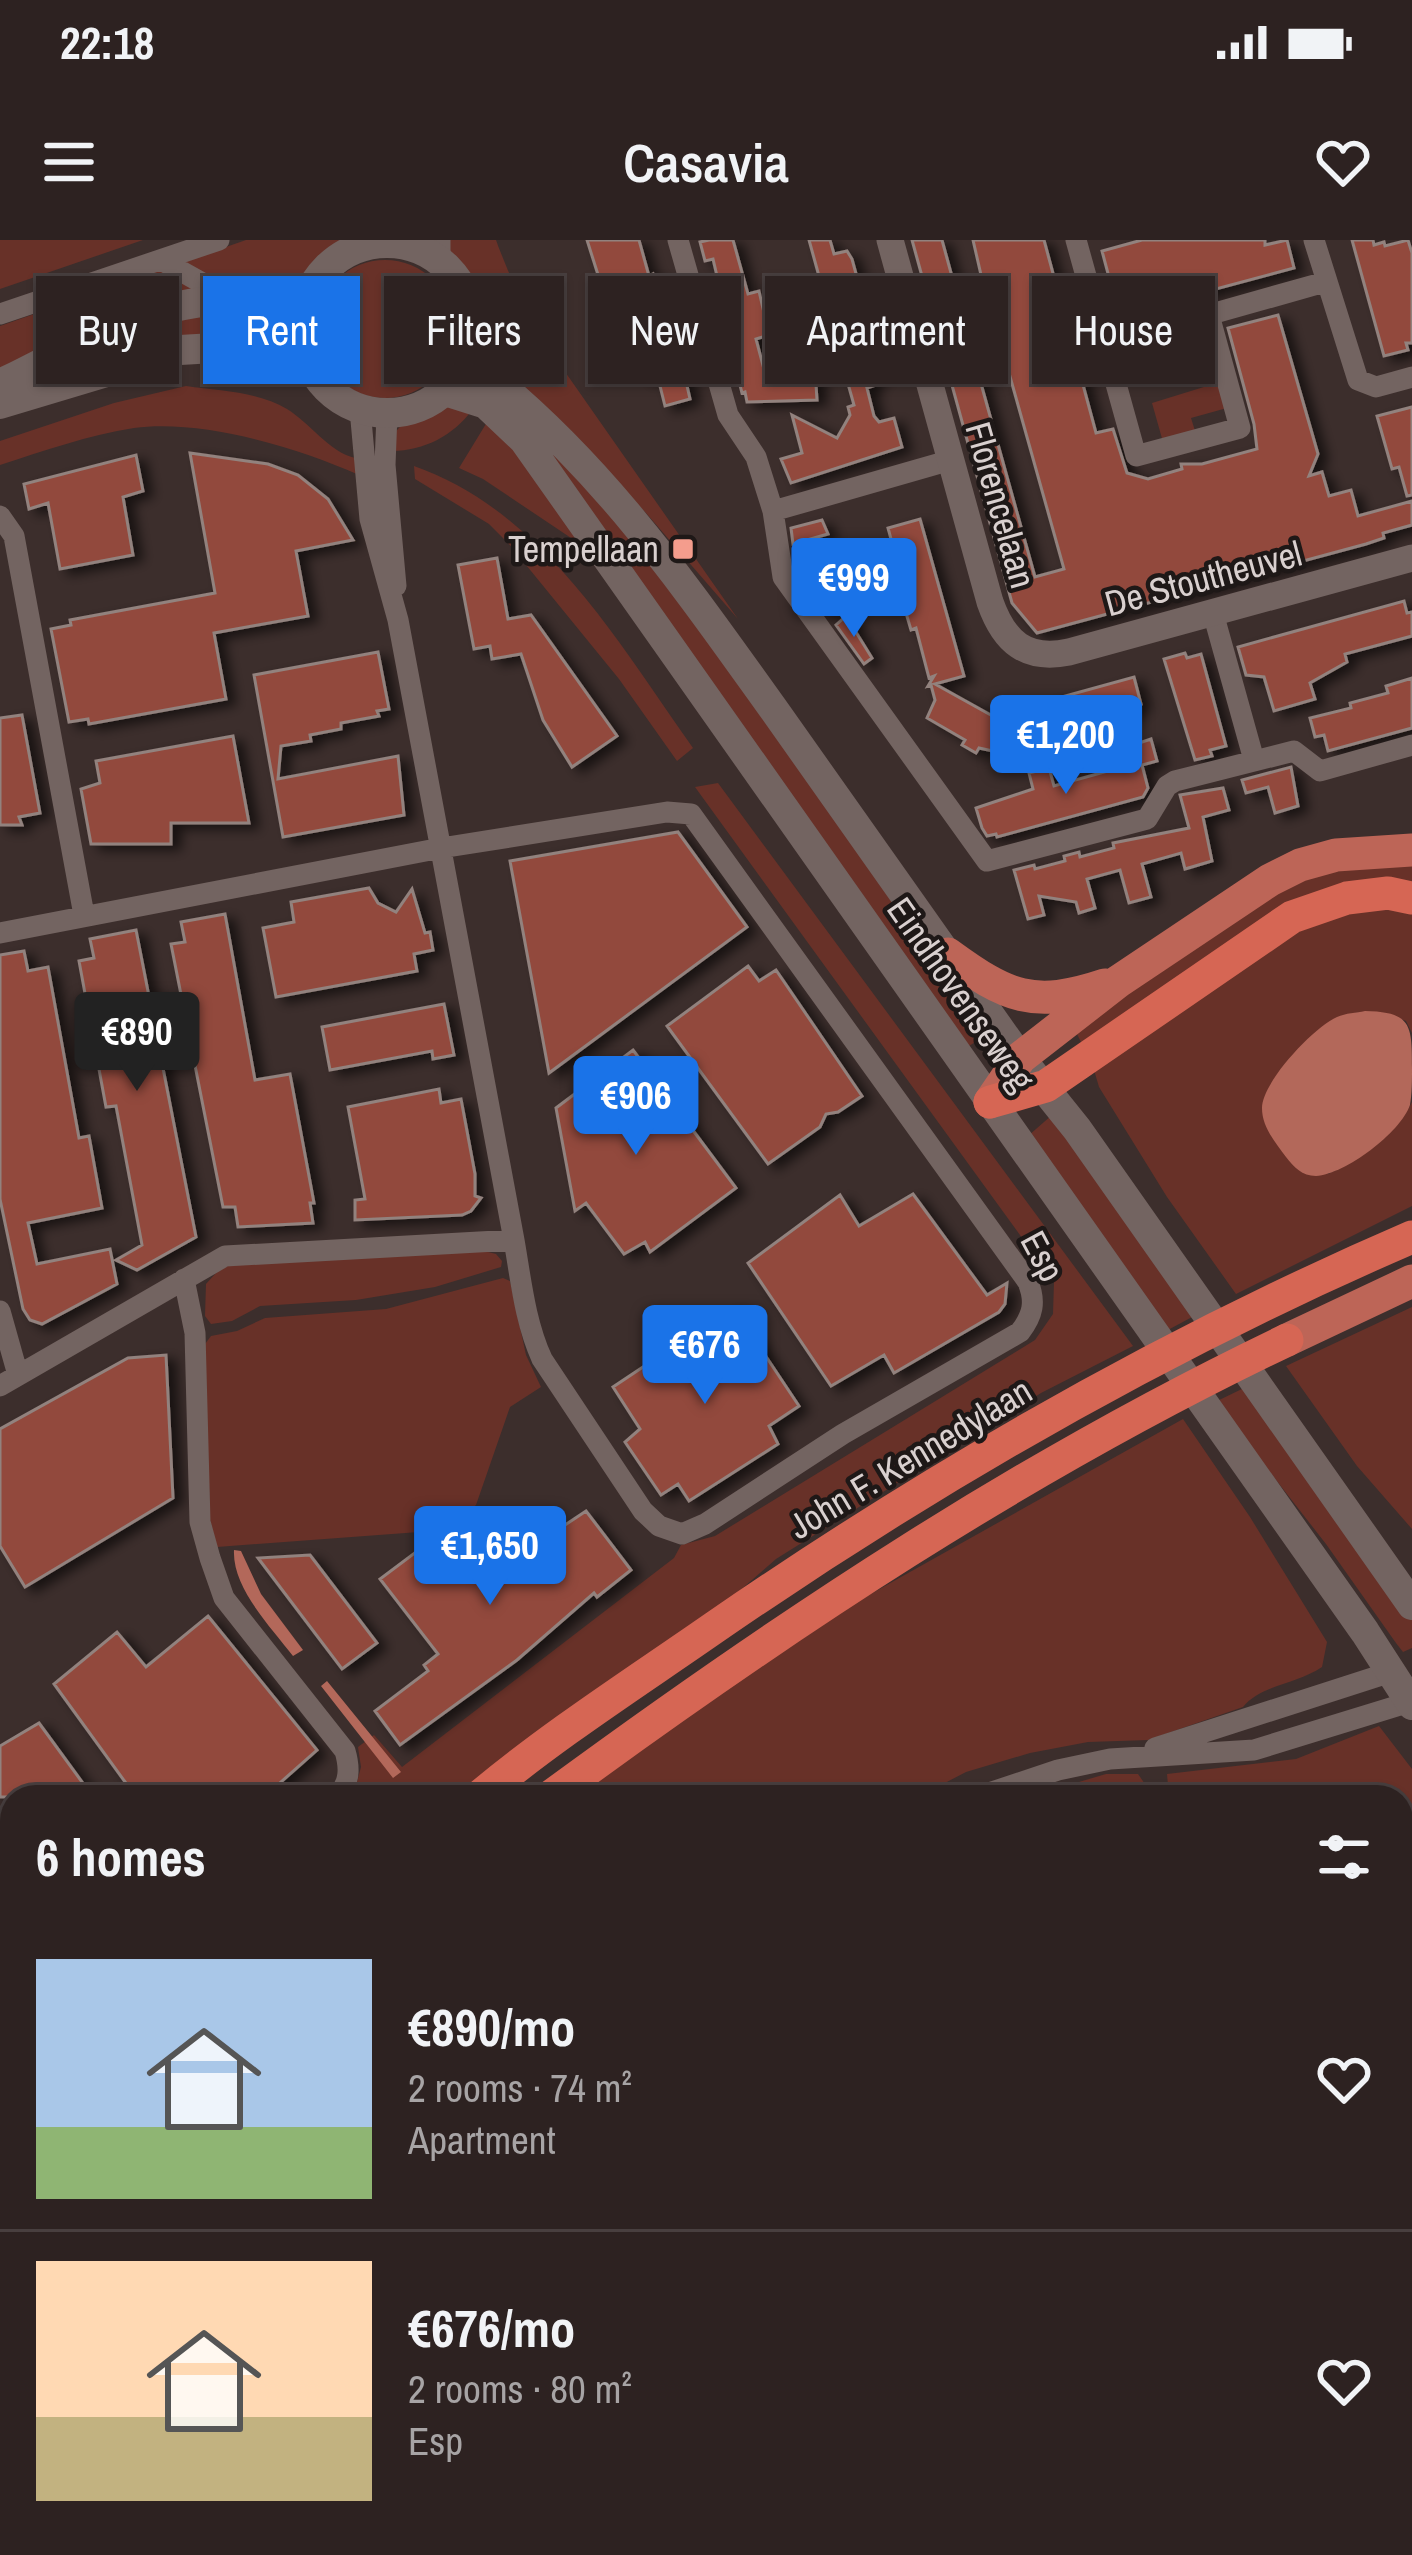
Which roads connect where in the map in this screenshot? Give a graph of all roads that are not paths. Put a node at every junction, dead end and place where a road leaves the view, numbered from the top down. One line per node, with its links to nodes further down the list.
1 (219, 240): 8 (street)
2 (678, 240): 29 (street)
3 (890, 240): 28 (street, Florencelaan)
4 (1076, 240): 11 (street)
5 (1314, 240): 12 (street)
6 (395, 242): 7 (main road); 9 (main road)
7 (437, 250): 10 (main road)
8 (163, 261): 13 (street); 16 (street)
9 (320, 276)
10 (454, 276)
11 (1086, 276)
12 (1324, 282): 15 (street); 19 (street)
13 (203, 283)
14 (203, 302): 24 (main road)
15 (1215, 313)
16 (0, 314)
17 (1215, 337): 23 (street)
18 (203, 349): 26 (main road)
19 (1412, 377)
20 (324, 384): 27 (main road)
21 (449, 384): 25 (main road)
22 (499, 384): 41 (main road, Eindhovenseweg)
23 (1116, 384)
24 (0, 385)
25 (445, 391): 27 (main road); 45 (main road, Eindhovenseweg)
26 (0, 404)
27 (374, 412): 36 (street, Esp)
28 (951, 460): 29 (street); 33 (street, Florencelaan)
29 (773, 511): 35 (street)
30 (0, 516): 39 (street)
31 (1412, 558): 32 (street, De Stoutheuvel)
32 (1214, 613): 33 (street, De Stoutheuvel); 35 (street)
33 (1015, 645)
34 (1412, 745): 35 (street)
35 (1254, 760)
36 (441, 848): 39 (street, Esp); 47 (street, Esp); 47 (street, Esp)
37 (1412, 850): 42 (main road)
38 (1412, 898): 44 (highway)
39 (84, 915): 40 (street, Esp)
40 (0, 933)
41 (948, 954): 42 (main road); 43 (main road, Eindhovenseweg)
42 (1119, 981): 43 (main road)
43 (1020, 1058): 44 (main road, Eindhovenseweg); 45 (main road)
44 (1046, 1086): 45 (highway); 55 (main road, Eindhovenseweg)
45 (990, 1102): 56 (main road, Eindhovenseweg)
46 (1409, 1236): 60 (highway, John F. Kennedylaan)
47 (514, 1240): 48 (street)
48 (184, 1279): 54 (street); 59 (street)
49 (1412, 1281): 51 (main road)
50 (1412, 1293): 51 (main road)
51 (1354, 1308): 53 (main road)
52 (0, 1311): 54 (street)
53 (1287, 1340): 61 (highway)
54 (9, 1381)
55 (1412, 1605)
56 (1402, 1668): 57 (main road); 58 (street)
57 (1411, 1703): 58 (street)
58 (1126, 1757): 62 (street)
59 (345, 1785)
60 (495, 1785)
61 (567, 1785)
62 (1012, 1785)

